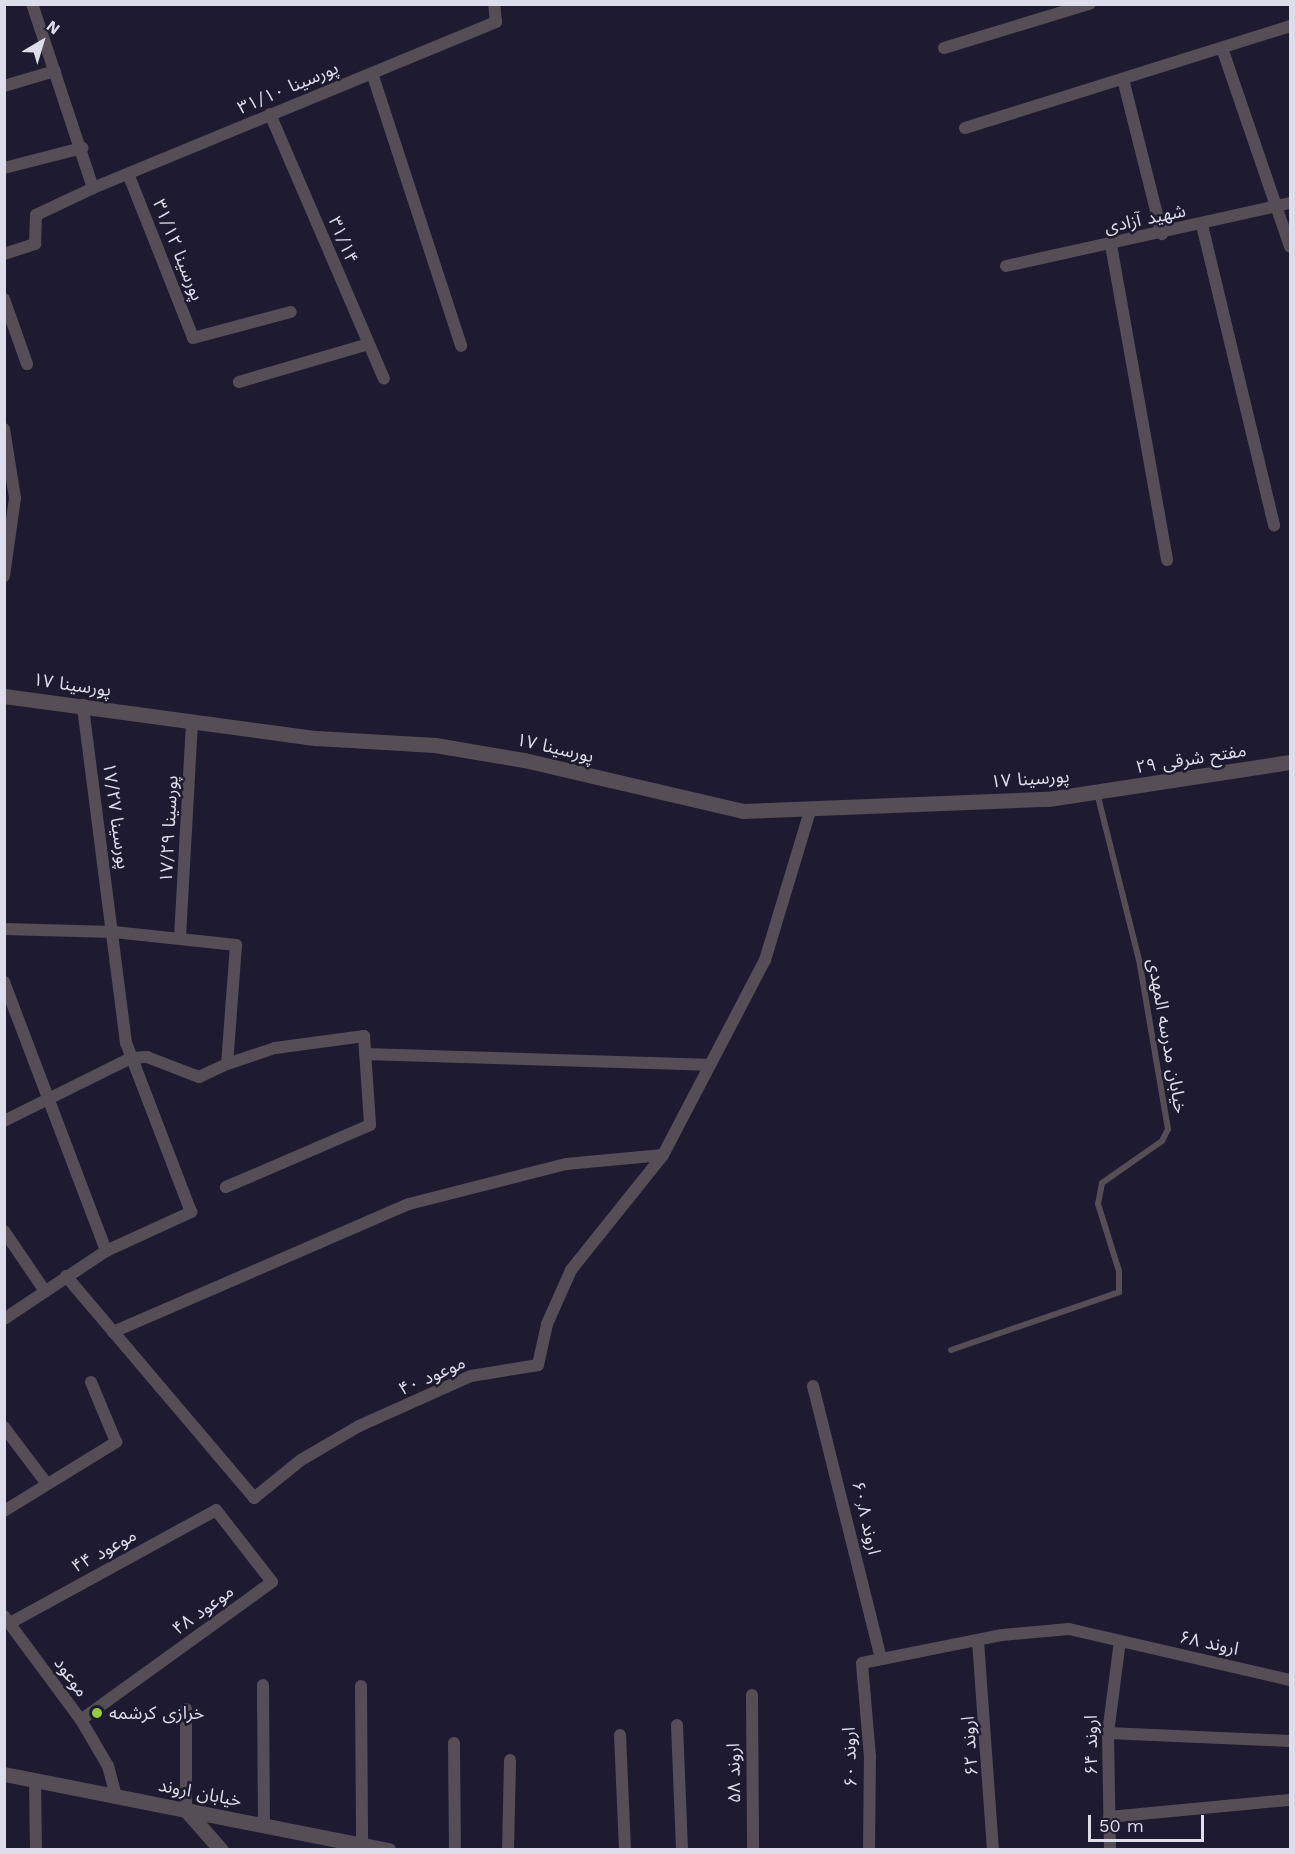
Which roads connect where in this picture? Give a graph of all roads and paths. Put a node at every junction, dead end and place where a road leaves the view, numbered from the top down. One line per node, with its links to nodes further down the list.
1 (32, 4): 7 (street)
2 (494, 4): 8 (street, پورسینا ۳۱/۱۰)
3 (1089, 4): 5 (street)
4 (1290, 26): 6 (street)
5 (944, 48)
6 (1222, 48): 9 (street); 17 (street)
7 (55, 71): 10 (street); 13 (street)
8 (372, 73): 11 (street, پورسینا ۳۱/۱۰); 27 (street)
9 (1123, 80): 12 (street); 19 (street)
10 (4, 86)
11 (270, 114): 15 (street, پورسینا ۳۱/۱۰); 26 (street, ۳۱/۱۴)
12 (965, 128)
13 (82, 148): 14 (street); 16 (street)
14 (4, 168)
15 (129, 176): 16 (street, پورسینا ۳۱/۱۰); 25 (street, پورسینا ۳۱/۱۲)
16 (93, 188): 22 (street, پورسینا ۳۱/۱۰)
17 (1285, 205): 18 (street, شهید آزادی); 21 (street)
18 (1202, 225): 19 (street, شهید آزادی); 33 (street)
19 (1162, 234): 20 (street, شهید آزادی)
20 (1111, 245): 23 (street, شهید آزادی); 34 (street)
21 (1290, 247)
22 (4, 254)
23 (1006, 266)
24 (4, 299): 28 (street)
25 (291, 312)
26 (369, 345): 29 (street, ۳۱/۱۴); 30 (street)
27 (461, 346)
28 (27, 364)
29 (384, 379)
30 (239, 382)
31 (4, 429): 32 (street)
32 (6, 447): 35 (street)
33 (1274, 526)
34 (1167, 560)
35 (4, 576)
36 (4, 696): 37 (street, پورسینا ۱۷)
37 (83, 705): 38 (street, پورسینا ۱۷); 43 (street, پورسینا ۱۷/۲۷)
38 (192, 723): 41 (street, پورسینا ۱۷); 44 (street, پورسینا ۱۷/۲۹)
39 (1290, 762): 40 (street, مفتح شرقی ۲۹)
40 (1097, 793): 41 (street, پورسینا ۱۷); 60 (lane, خیابان مدرسه المهدی)
41 (810, 811): 49 (street)
42 (4, 929): 43 (street)
43 (114, 932): 44 (street); 47 (street, پورسینا ۱۷/۲۷)
44 (180, 937): 48 (street)
45 (4, 982): 50 (street)
46 (365, 1054): 48 (street); 49 (street); 53 (street)
47 (131, 1058): 48 (street); 50 (street); 55 (street, پورسینا ۱۷/۲۷)
48 (227, 1064)
49 (706, 1065): 52 (street)
50 (47, 1101): 51 (street); 55 (street)
51 (4, 1121)
52 (663, 1155): 59 (street); 59 (street, موعود ۴۰)
53 (226, 1187)
54 (4, 1231): 57 (street)
55 (106, 1251): 56 (street)
56 (66, 1276): 57 (street); 59 (street)
57 (45, 1291): 58 (street)
58 (4, 1319)
59 (113, 1332)
60 (951, 1350)
61 (91, 1383): 64 (street)
62 (813, 1386): 70 (street, اروند ۶۰٫۸)
63 (4, 1427): 64 (street)
64 (47, 1484): 66 (street)
65 (216, 1510): 67 (street, موعود ۴۴); 77 (street, موعود ۴۸)
66 (4, 1511)
67 (7, 1620): 77 (street, موعود)
68 (978, 1641): 69 (street, اروند ۶۸); 70 (street, اروند ۶۸); 101 (street, اروند ۶۲)
69 (1120, 1641): 72 (street, اروند ۶۸); 79 (street, اروند ۶۴)
70 (881, 1659): 71 (street, اروند ۶۸)
71 (862, 1664): 100 (street, اروند ۶۰)
72 (1290, 1680)
73 (263, 1685): 90 (street)
74 (361, 1686): 91 (street)
75 (752, 1695): 99 (street, اروند ۵۸)
76 (186, 1708): 88 (street)
77 (81, 1720): 86 (street, موعود)
78 (677, 1725): 98 (street)
79 (1108, 1733): 81 (street); 89 (street, اروند ۶۴)
80 (620, 1735): 97 (street)
81 (1290, 1741)
82 (454, 1743): 95 (street)
83 (510, 1760): 96 (street)
84 (4, 1774): 85 (street, خیابان اروند)
85 (36, 1780): 86 (street, خیابان اروند); 92 (street)
86 (116, 1796): 88 (street, خیابان اروند)
87 (1290, 1800): 89 (street)
88 (186, 1810): 90 (street, خیابان اروند); 93 (street)
89 (1109, 1816): 102 (street, اروند ۶۴)
90 (264, 1825): 91 (street, خیابان اروند)
91 (362, 1844): 94 (street, خیابان اروند)
92 (36, 1850)
93 (221, 1850)
94 (389, 1850)
95 (455, 1850)
96 (508, 1850)
97 (625, 1850)
98 (682, 1850)
99 (753, 1850)
100 (869, 1850)
101 (993, 1850)
102 (1110, 1850)

